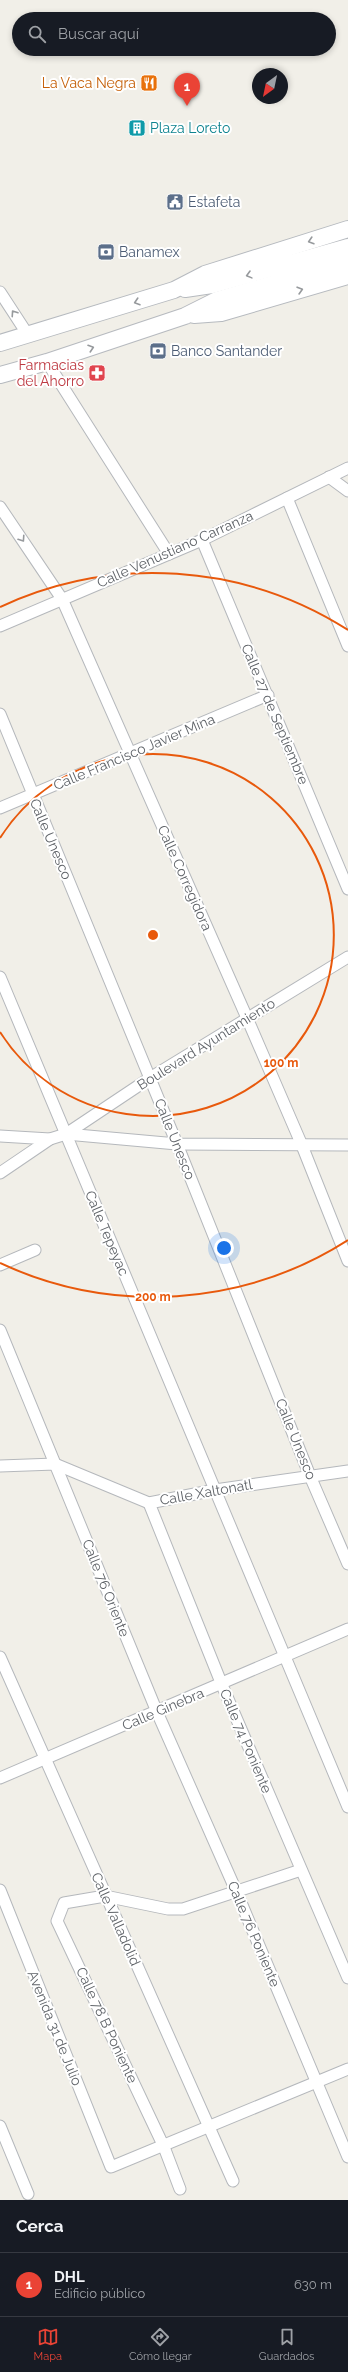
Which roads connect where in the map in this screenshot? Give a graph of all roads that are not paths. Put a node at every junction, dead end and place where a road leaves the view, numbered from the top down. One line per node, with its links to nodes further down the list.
1 (348, 229): 6 (main road, one-way to 6)
2 (348, 247): 4 (main road)
3 (348, 262): 4 (main road)
4 (288, 271): 6 (main road, one-way to 6); 8 (main road)
5 (348, 276): 8 (main road, one-way to 5)
6 (174, 290): 9 (main road, one-way to 9)
7 (0, 292): 9 (street, one-way to 7)
8 (185, 316): 11 (main road, one-way to 8)
9 (28, 334): 10 (main road)
10 (0, 343)
11 (47, 362): 12 (main road); 19 (street)
12 (0, 376)
13 (348, 468): 14 (street, Calle Venustiano Carranza)
14 (329, 477): 15 (street); 16 (street, Calle Venustiano Carranza)
15 (348, 491)
16 (287, 498): 18 (street, Calle Venustiano Carranza); 22 (street)
17 (0, 507): 20 (street, Calle Corregidora, one-way to 20)
18 (202, 540): 19 (street, Calle Venustiano Carranza); 23 (street, Calle 27 de Septiembre)
19 (169, 554): 20 (street, Calle Venustiano Carranza)
20 (62, 599): 21 (street, Calle Venustiano Carranza); 25 (street, Calle Corregidora)
21 (0, 626)
22 (348, 646)
23 (268, 695): 25 (street, Calle Francisco Javier Mina); 28 (street, Calle 27 de Septiembre)
24 (0, 714): 26 (street, Calle Unesco)
25 (130, 754): 26 (street, Calle Francisco Javier Mina); 31 (street, Calle Corregidora)
26 (32, 795): 27 (street, Calle Francisco Javier Mina); 32 (street, Calle Unesco)
27 (0, 808)
28 (348, 889)
29 (348, 957): 31 (street, Boulevard Ayuntamiento)
30 (0, 977): 33 (street, Calle Tepeyac)
31 (248, 1018): 32 (street, Boulevard Ayuntamiento); 36 (street, Calle Corregidora)
32 (150, 1078): 33 (street, Boulevard Ayuntamiento); 37 (street, Calle Unesco)
33 (66, 1134): 35 (street); 37 (street); 48 (street, Calle Tepeyac)
34 (0, 1136): 35 (street)
35 (50, 1139): 39 (street)
36 (301, 1143): 37 (street); 38 (street); 41 (street, Calle Corregidora)
37 (177, 1144): 47 (street, Calle Unesco)
38 (348, 1145)
39 (0, 1172)
40 (35, 1250): 42 (street)
41 (348, 1261)
42 (0, 1265)
43 (0, 1330): 44 (street, Calle 76 Oriente)
44 (55, 1464): 45 (street, Calle Xaltonatl); 49 (street, Calle Xaltonatl); 55 (street, Calle 76 Oriente)
45 (0, 1466)
46 (348, 1471): 47 (street, Calle Xaltonatl)
47 (310, 1476): 48 (street, Calle Xaltonatl); 50 (street, Calle Unesco)
48 (215, 1490): 49 (street, Calle Xaltonatl); 52 (street, Calle Tepeyac)
49 (149, 1503): 54 (street, Calle 74 Poniente)
50 (348, 1564)
51 (348, 1629): 52 (street, Calle Ginebra)
52 (286, 1656): 54 (street, Calle Ginebra); 58 (street)
53 (0, 1657): 56 (street, Calle Valladolid)
54 (222, 1685): 55 (street, Calle Ginebra); 59 (street, Calle 74 Poniente)
55 (157, 1712): 56 (street, Calle Ginebra); 61 (street, Calle 76 Poniente)
56 (45, 1759): 57 (street, Calle Ginebra); 62 (street, Calle Valladolid)
57 (0, 1778)
58 (348, 1808)
59 (301, 1870): 61 (street); 63 (street, Calle 74 Poniente)
60 (0, 1890): 68 (street, Avenida 31 de Julio)
61 (237, 1892): 62 (street); 65 (street, Calle 76 Poniente)
62 (105, 1896): 67 (street, Calle Valladolid); 68 (street, Calle 78 B Poniente)
63 (348, 1978)
64 (348, 2069): 65 (street)
65 (317, 2082): 67 (street); 69 (street, Calle 76 Poniente)
66 (0, 2126): 72 (street)
67 (211, 2127): 68 (street); 70 (street, Calle Valladolid)
68 (164, 2147): 71 (street, Calle 78 B Poniente)
69 (348, 2156)
70 (233, 2181)
71 (180, 2189)
72 (28, 2194)

